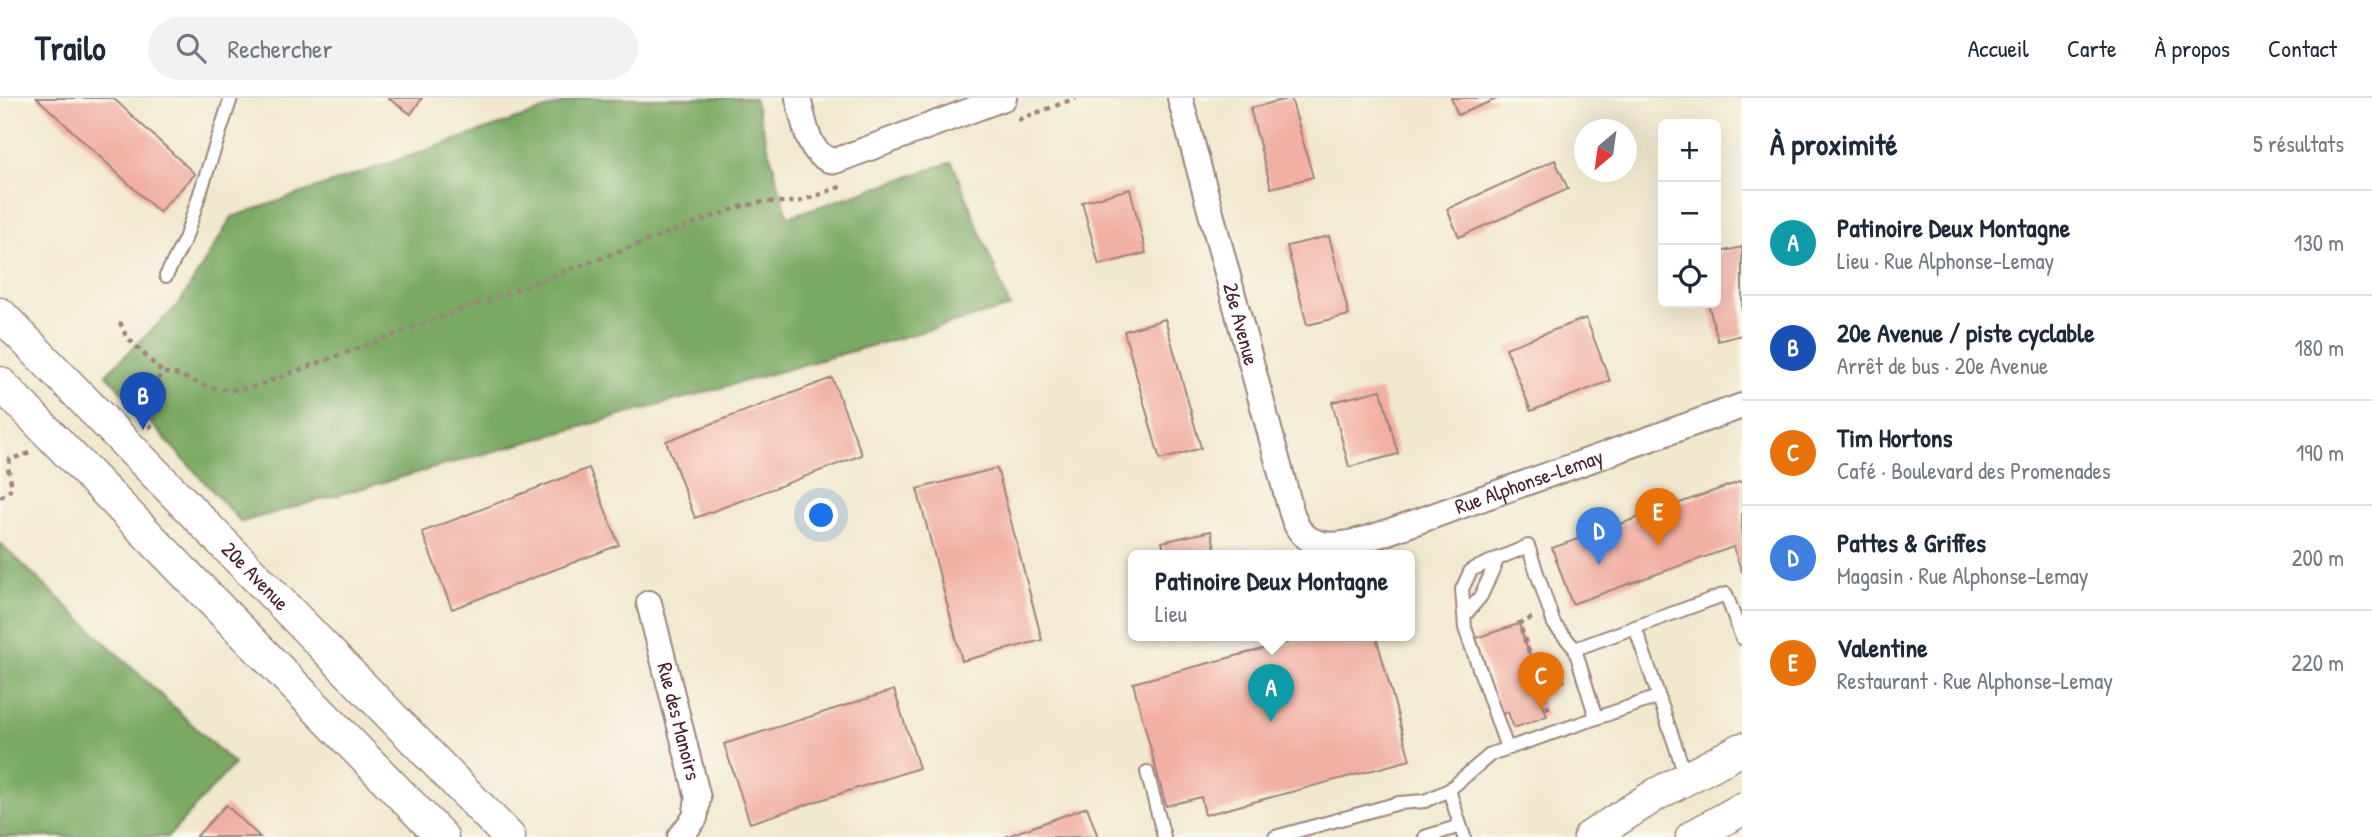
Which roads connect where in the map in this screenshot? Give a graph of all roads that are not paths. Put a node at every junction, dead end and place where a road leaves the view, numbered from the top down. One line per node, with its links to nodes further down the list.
1 (231, 98): 5 (lane)
2 (798, 98): 3 (street)
3 (1004, 98)
4 (1180, 98): 9 (street, 26e Avenue)
5 (166, 276)
6 (0, 314): 27 (street, 20e Avenue)
7 (0, 383): 26 (street)
8 (1742, 406): 9 (street, Rue Alphonse-Lemay)
9 (1315, 542)
10 (1498, 558): 12 (lane); 12 (lane); 15 (lane)
11 (649, 603): 25 (street, Rue des Manoirs)
12 (1465, 615): 18 (lane)
13 (1635, 627): 14 (lane); 15 (lane); 16 (lane)
14 (1742, 639)
15 (1574, 649): 17 (lane)
16 (1658, 697): 17 (lane); 21 (lane)
17 (1596, 718): 18 (lane)
18 (1507, 748): 22 (lane)
19 (1742, 749): 21 (street)
20 (1147, 772): 28 (lane)
21 (1686, 777): 31 (street)
22 (1449, 790): 24 (lane); 29 (lane)
23 (1742, 809): 32 (street)
24 (1462, 832): 30 (lane)
25 (683, 836)
26 (442, 837)
27 (509, 837)
28 (1164, 837)
29 (1275, 837)
30 (1425, 837)
31 (1590, 837)
32 (1692, 837)

